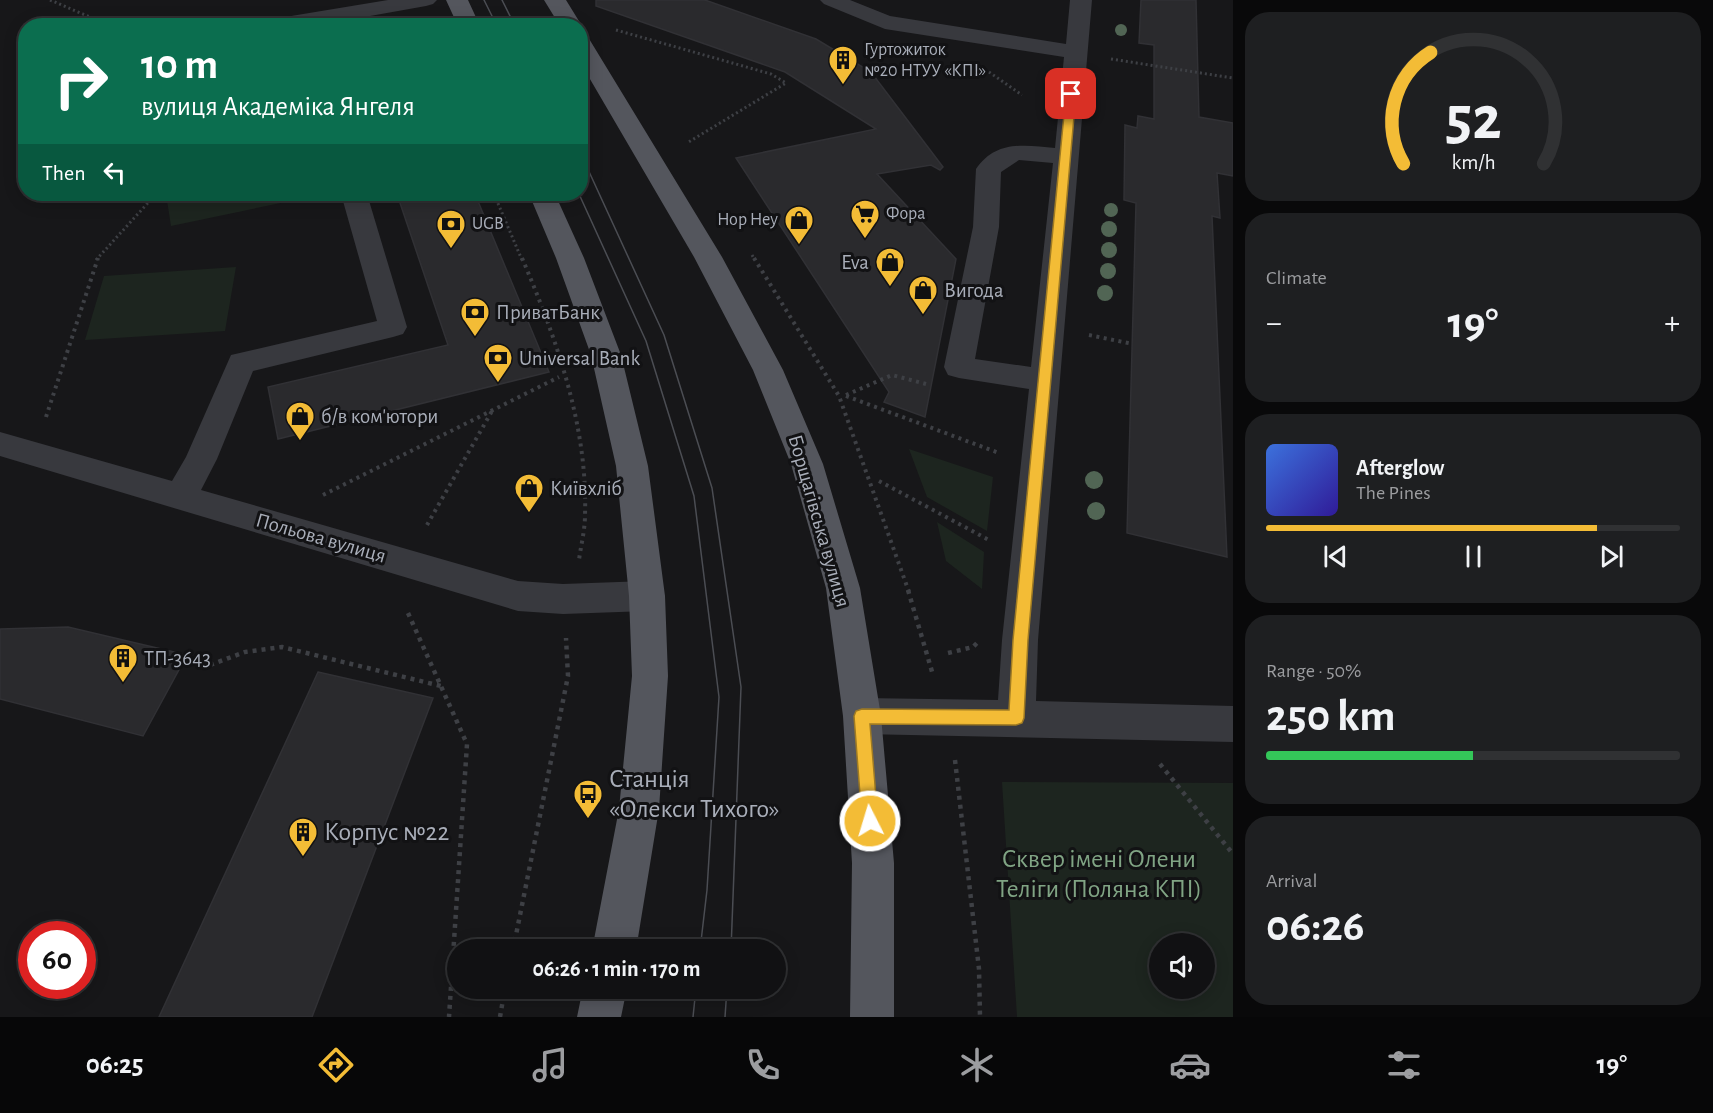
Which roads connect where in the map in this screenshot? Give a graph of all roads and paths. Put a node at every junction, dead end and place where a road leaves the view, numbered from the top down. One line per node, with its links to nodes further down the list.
1 (50, 0): 7 (path)
2 (426, 0): 8 (street)
3 (457, 0): 9 (main road)
4 (555, 0): 10 (main road)
5 (831, 0): 12 (street)
6 (1081, 0): 12 (street)
7 (92, 18)
8 (320, 18)
9 (465, 18)
10 (566, 18)
11 (616, 30): 15 (path)
12 (1075, 52): 14 (path); 16 (street)
13 (588, 55): 40 (main road, Борщагівська вулиця)
14 (1233, 78)
15 (687, 143)
16 (1065, 156): 24 (street); 24 (street)
17 (150, 201): 27 (path)
18 (356, 201): 32 (street)
19 (497, 201): 36 (path)
20 (545, 201): 35 (main road)
21 (1085, 334): 22 (path)
22 (1133, 344)
23 (559, 377): 26 (path)
24 (1045, 379): 41 (street)
25 (846, 396): 29 (path)
26 (492, 410): 31 (path); 33 (path)
27 (46, 417)
28 (0, 444): 32 (street, Польова вулиця)
29 (1009, 457)
30 (879, 480): 34 (path)
31 (323, 495)
32 (180, 498): 36 (street, Польова вулиця)
33 (427, 525)
34 (990, 541)
35 (647, 596): 36 (street, Польова вулиця); 46 (main road)
36 (563, 599): 45 (path)
37 (408, 613): 39 (path)
38 (210, 665): 39 (path)
39 (441, 686): 49 (path)
40 (862, 716): 41 (street); 52 (main road, Борщагівська вулиця)
41 (1016, 718): 42 (street)
42 (1233, 724)
43 (1157, 762): 44 (path)
44 (1233, 854)
45 (515, 939)
46 (616, 939)
47 (504, 999): 50 (path)
48 (603, 999): 51 (main road)
49 (449, 1017)
50 (500, 1017)
51 (599, 1017)
52 (872, 1017)

